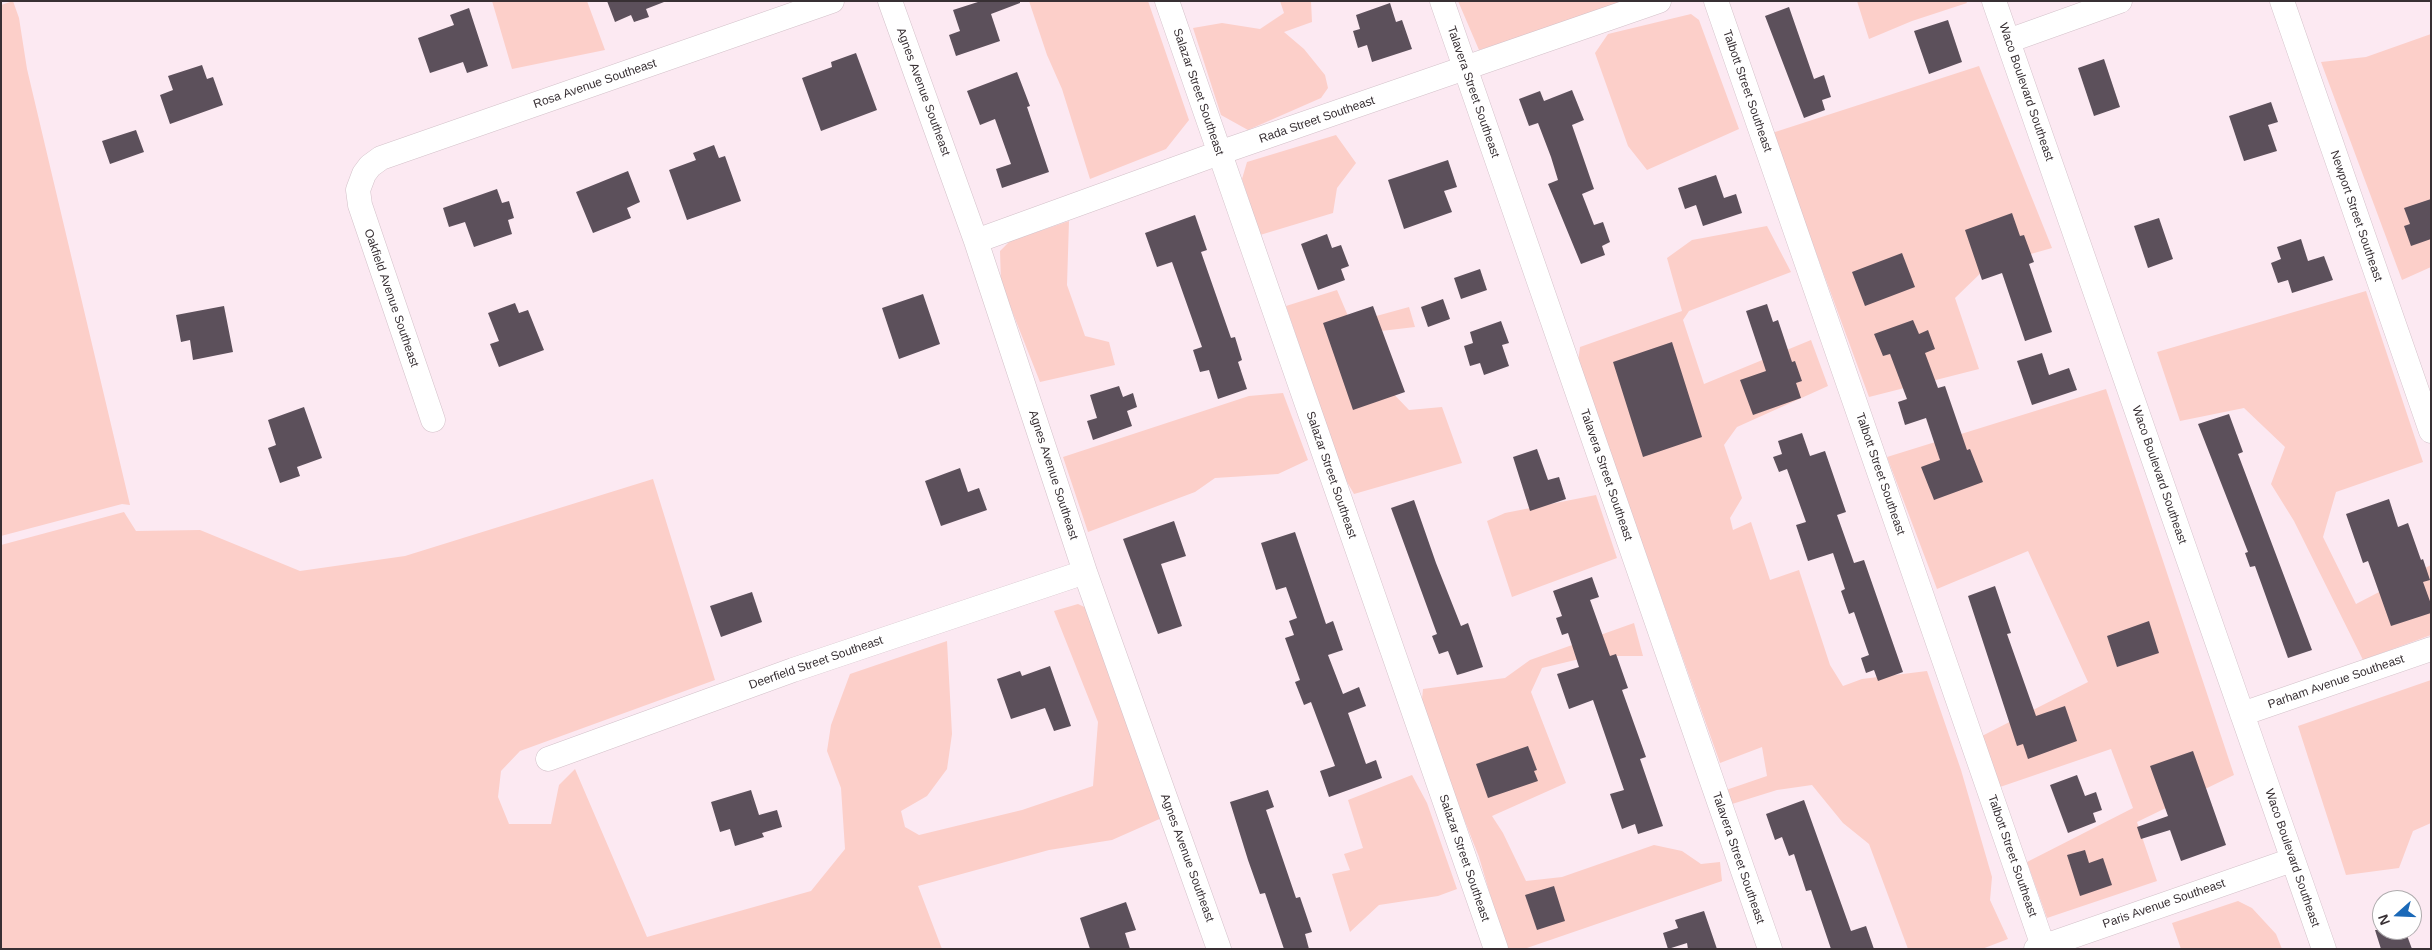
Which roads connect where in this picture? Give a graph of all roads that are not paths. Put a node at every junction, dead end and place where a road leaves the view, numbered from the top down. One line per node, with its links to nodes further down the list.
1 (832, 1): 13 (street, Rosa Avenue Southeast)
2 (890, 1): 14 (street, Agnes Avenue Southeast)
3 (1166, 1): 12 (street, Salazar Street Southeast)
4 (1442, 1): 11 (street, Talavera Street Southeast)
5 (1659, 1): 11 (street, Rada Street Southeast)
6 (1716, 1): 22 (street, Talbott Street Southeast)
7 (1994, 1): 10 (street, Waco Boulevard Southeast)
8 (2120, 1): 10 (street)
9 (2282, 1): 16 (street, Newport Street Southeast)
10 (2008, 41): 19 (street, Waco Boulevard Southeast)
11 (1465, 70): 12 (street, Rada Street Southeast); 25 (street, Talavera Street Southeast)
12 (1219, 153): 14 (street, Rada Street Southeast); 24 (street, Salazar Street Southeast)
13 (364, 174): 15 (street, Oakfield Avenue Southeast)
14 (976, 240): 17 (street, Agnes Avenue Southeast)
15 (433, 420)
16 (2431, 431)
17 (1085, 572): 20 (street, Deerfield Street Southeast); 23 (street, Agnes Avenue Southeast)
18 (2431, 649): 19 (street, Parham Avenue Southeast)
19 (2242, 714): 21 (street, Waco Boulevard Southeast)
20 (548, 759)
21 (2292, 860): 22 (street, Paris Avenue Southeast); 26 (street, Waco Boulevard Southeast)
22 (2040, 947)
23 (1219, 949)
24 (1496, 949)
25 (1770, 949)
26 (2324, 949)

